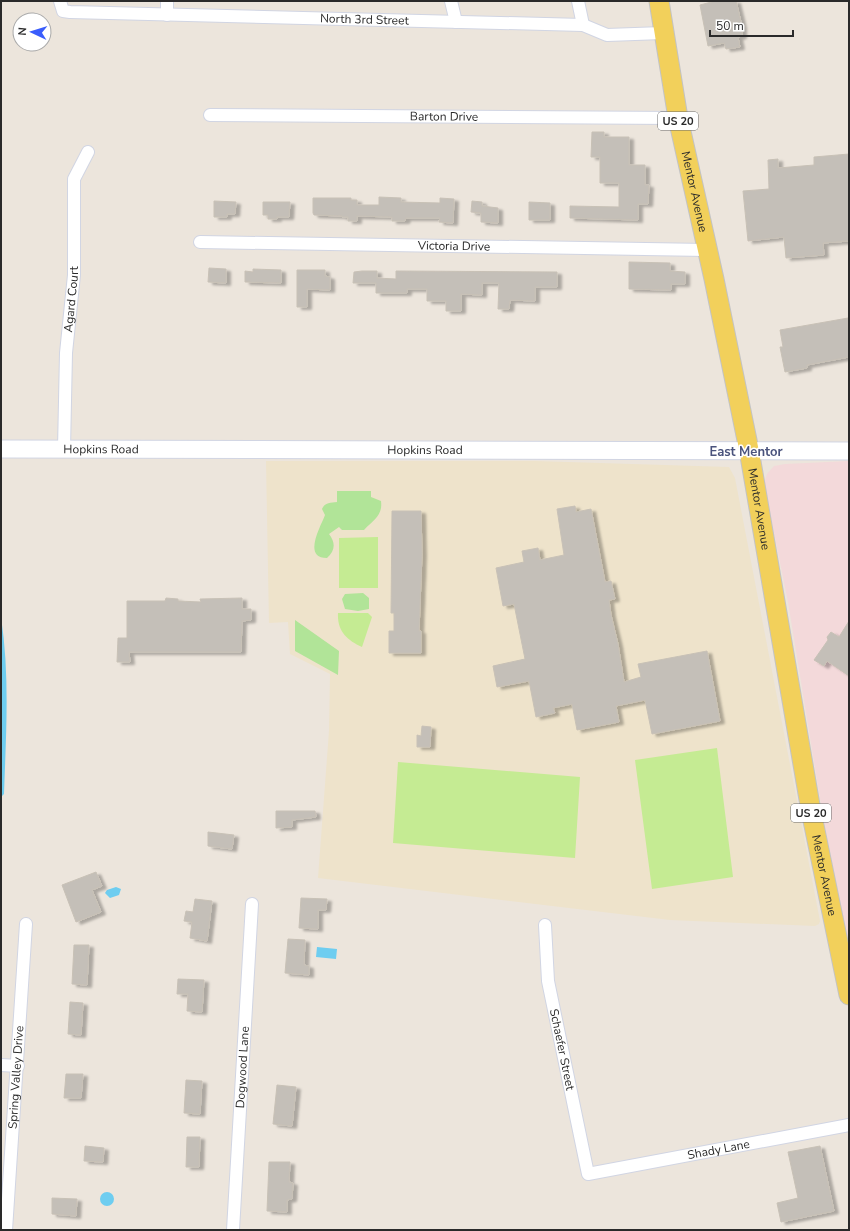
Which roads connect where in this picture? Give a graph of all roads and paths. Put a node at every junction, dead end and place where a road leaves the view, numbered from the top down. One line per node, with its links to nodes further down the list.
1 (167, 1): 6 (street)
2 (451, 1): 7 (street)
3 (578, 1): 8 (street)
4 (659, 1): 9 (main road, Mentor Avenue / US 20)
5 (62, 6): 6 (street, North 3rd Street)
6 (167, 14): 7 (street, North 3rd Street)
7 (456, 22): 8 (street, North 3rd Street)
8 (583, 25): 9 (street, North 3rd Street)
9 (663, 33): 11 (main road, Mentor Avenue / US 20)
10 (210, 114): 11 (street, Barton Drive)
11 (678, 118): 14 (main road, Mentor Avenue / US 20)
12 (88, 152): 16 (street, Agard Court)
13 (200, 242): 14 (street, Victoria Drive)
14 (707, 250): 17 (main road, Mentor Avenue / US 20)
15 (1, 449): 16 (street, Hopkins Road)
16 (64, 449): 17 (street, Hopkins Road)
17 (749, 450): 18 (street, Hopkins Road); 22 (main road, Mentor Avenue / US 20)
18 (849, 451)
19 (252, 904): 28 (street, Dogwood Lane)
20 (26, 924): 24 (street, Spring Valley Drive)
21 (545, 924): 26 (street, Schaefer Street)
22 (849, 995)
23 (1, 1065): 24 (street)
24 (18, 1066): 27 (street, Spring Valley Drive)
25 (849, 1125): 26 (street, Shady Lane)
26 (588, 1174)
27 (6, 1230)
28 (233, 1230)

